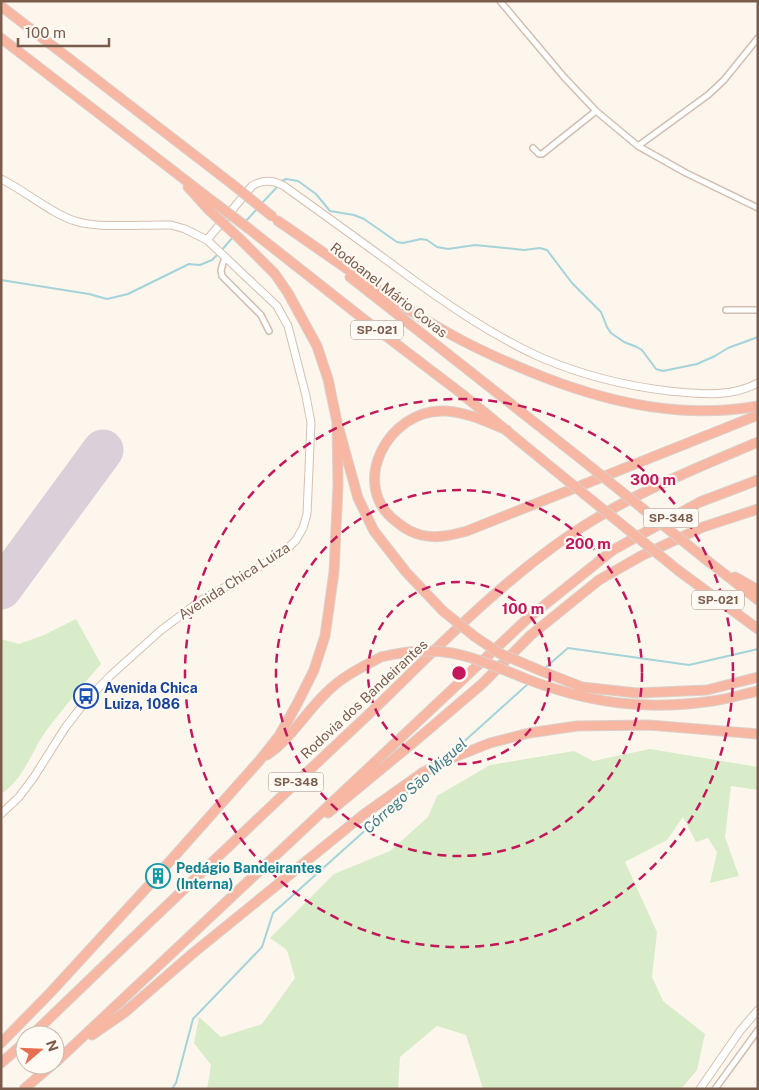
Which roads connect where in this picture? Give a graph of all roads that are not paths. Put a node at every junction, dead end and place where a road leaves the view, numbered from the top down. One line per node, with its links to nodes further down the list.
1 (500, 1): 5 (street)
2 (1, 6): 11 (highway, Rodoanel Mário Covas / SP-021, bridge)
3 (1, 38): 9 (highway, SP-021)
4 (758, 38): 6 (street)
5 (596, 111): 6 (street); 7 (street)
6 (638, 146): 10 (street)
7 (533, 148)
8 (1, 179): 12 (main road, Avenida Chica Luiza)
9 (212, 206): 20 (highway, bridge); 21 (highway, SP-021, bridge)
10 (758, 208)
11 (276, 219): 18 (highway); 25 (highway, Rodoanel Mário Covas / SP-021, bridge)
12 (207, 240): 13 (main road, Avenida Chica Luiza); 17 (main road)
13 (225, 257): 16 (street); 33 (main road, Avenida Chica Luiza)
14 (726, 310): 15 (street)
15 (758, 310)
16 (269, 331)
17 (758, 383)
18 (758, 406)
19 (758, 415): 21 (highway)
20 (337, 422): 29 (highway, bridge); 32 (highway)
21 (507, 430): 28 (highway, SP-021, bridge)
22 (758, 442): 38 (highway, Rodovia dos Bandeirantes / SP-348)
23 (758, 480): 34 (highway, SP-348)
24 (758, 509): 34 (highway)
25 (717, 568): 26 (highway); 27 (highway, Rodoanel Mário Covas / SP-021)
26 (758, 590)
27 (758, 600)
28 (758, 630)
29 (758, 677)
30 (758, 691): 32 (highway, bridge)
31 (758, 734): 42 (highway)
32 (260, 760): 35 (highway)
33 (1, 814)
34 (276, 854): 42 (highway, SP-348)
35 (163, 869)
36 (152, 882): 40 (highway)
37 (758, 1010): 47 (main road)
38 (42, 1025)
39 (758, 1030): 48 (street)
40 (1, 1043)
41 (15, 1051): 44 (highway)
42 (69, 1051): 43 (highway, SP-348)
43 (65, 1054)
44 (1, 1063)
45 (41, 1075): 46 (highway, SP-348)
46 (24, 1089)
47 (700, 1089)
48 (714, 1089)

